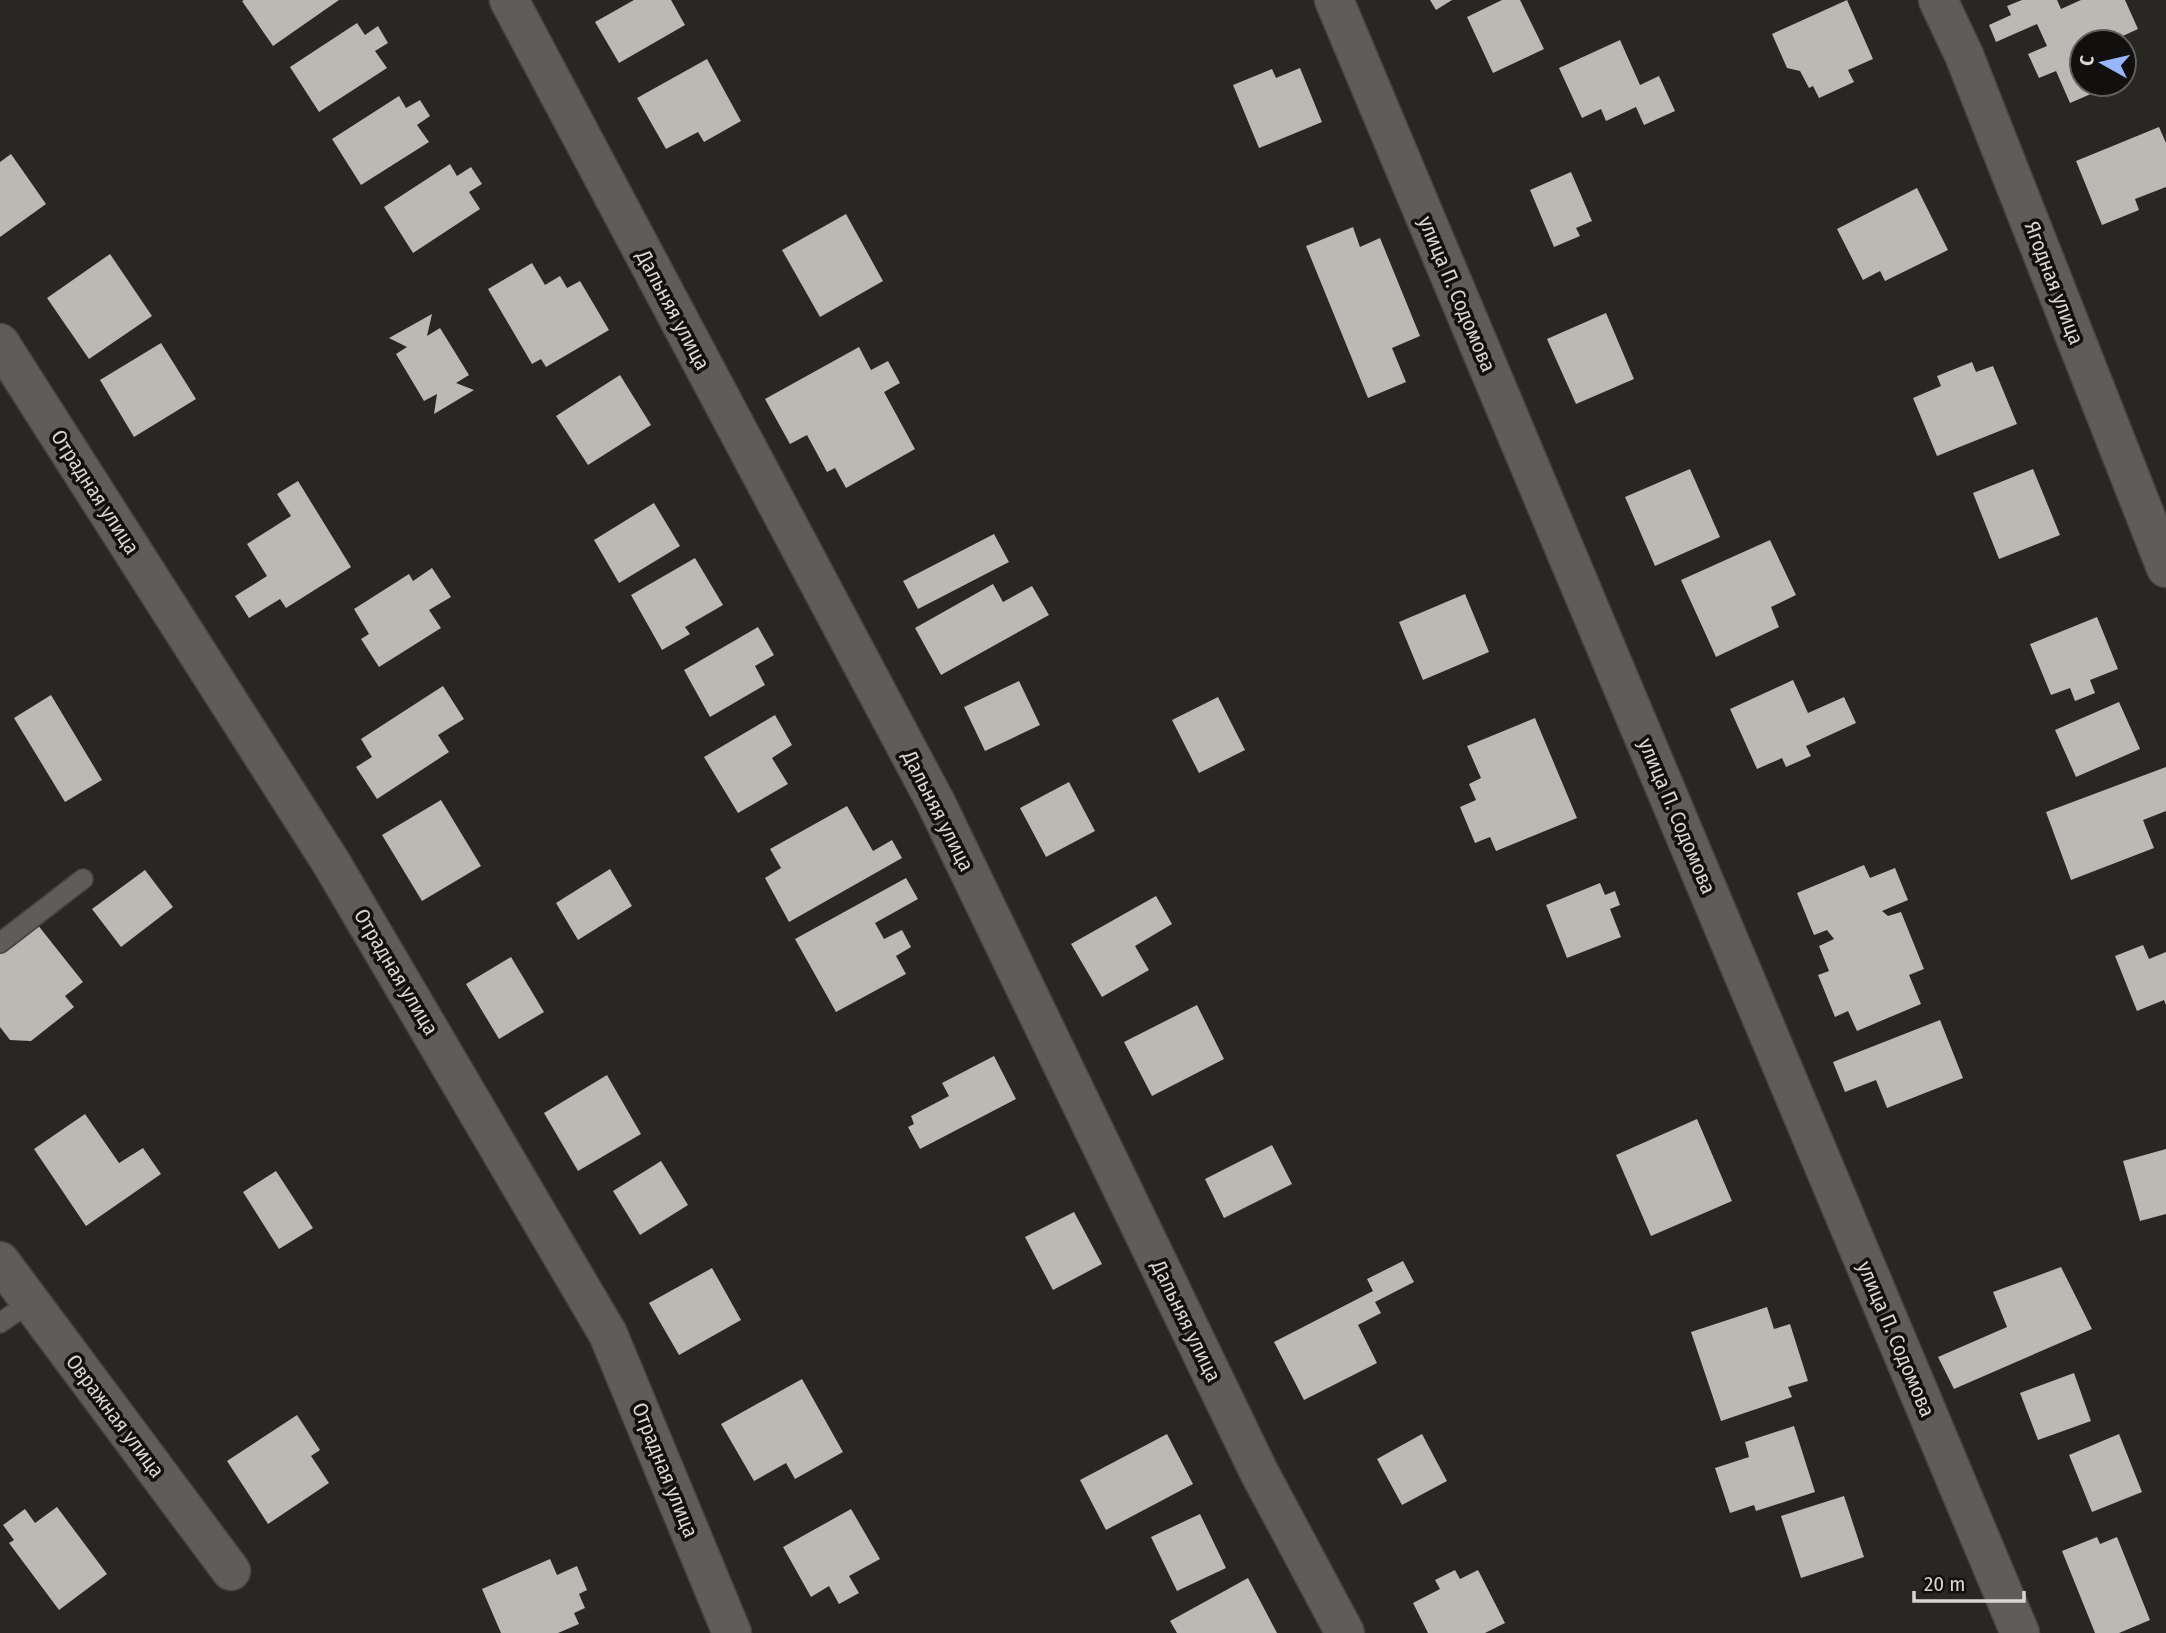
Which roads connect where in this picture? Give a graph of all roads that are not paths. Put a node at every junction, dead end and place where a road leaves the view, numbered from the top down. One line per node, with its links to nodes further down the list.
1 (509, 0): 12 (street, Дальняя улица)
2 (1334, 0): 13 (street, улица П. Содомова)
3 (1938, 0): 5 (street, Ягодная улица)
4 (0, 344): 11 (street, Отрадная улица)
5 (2166, 568)
6 (83, 879): 7 (lane)
7 (0, 943)
8 (0, 1261): 9 (street, Овражная улица)
9 (15, 1313): 10 (street, Овражная улица)
10 (232, 1570)
11 (732, 1633)
12 (1345, 1633)
13 (2020, 1633)

